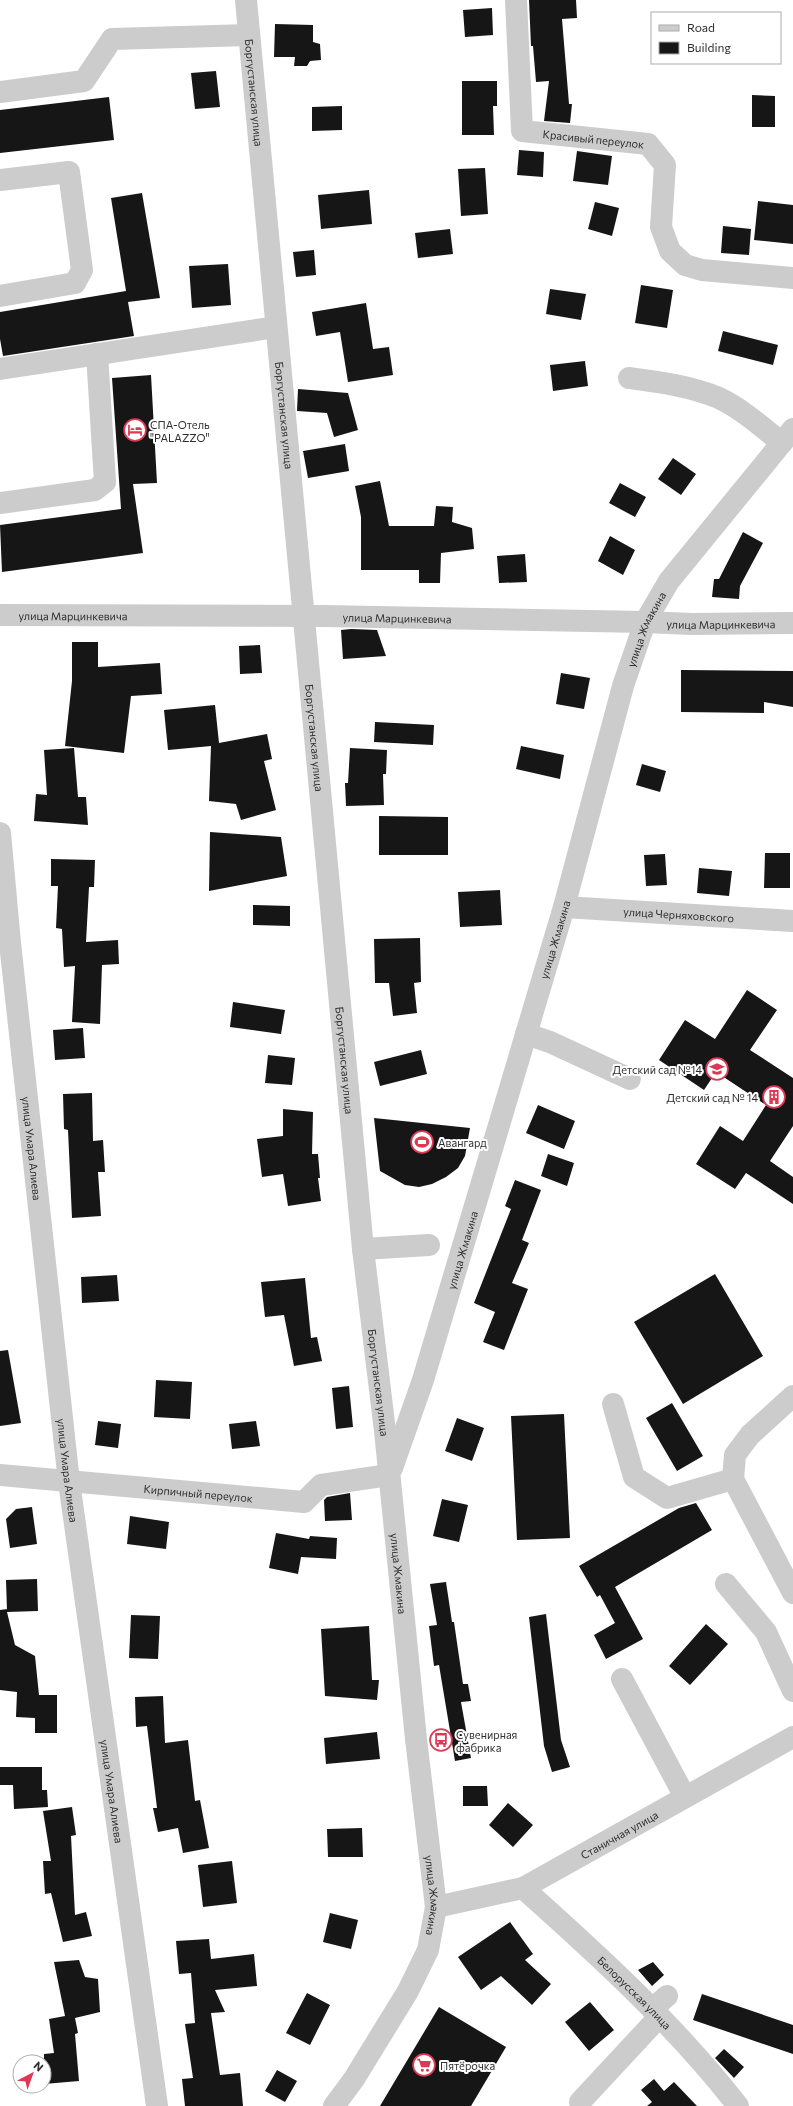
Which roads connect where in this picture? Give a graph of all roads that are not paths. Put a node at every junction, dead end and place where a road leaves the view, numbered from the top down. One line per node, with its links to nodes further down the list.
1 (246, 0): 3 (street, Боргустанская улица)
2 (516, 0): 6 (street, Красивый переулок)
3 (249, 35): 4 (street); 8 (street, Боргустанская улица)
4 (0, 92)
5 (0, 180): 7 (street)
6 (793, 278)
7 (0, 296)
8 (276, 327): 9 (street); 15 (street, Боргустанская улица)
9 (97, 354): 10 (street); 13 (street)
10 (0, 368)
11 (629, 378): 12 (street)
12 (787, 436): 16 (street, улица Жмакина)
13 (0, 503)
14 (0, 615): 15 (street, улица Марцинкевича)
15 (303, 616): 16 (street, улица Марцинкевича); 24 (street, Боргустанская улица)
16 (645, 622): 17 (street, улица Марцинкевича); 19 (street, улица Жмакина)
17 (793, 623)
18 (0, 832): 30 (street, улица Умара Алиева)
19 (564, 907): 20 (street, улица Черняховского); 21 (street, улица Жмакина)
20 (793, 921)
21 (526, 1034): 22 (street); 28 (street, улица Жмакина)
22 (630, 1079)
23 (429, 1245): 24 (street)
24 (364, 1249): 28 (street, Боргустанская улица)
25 (793, 1396): 29 (street)
26 (613, 1404): 29 (street)
27 (0, 1475): 30 (street, Кирпичный переулок)
28 (389, 1476): 30 (street, Кирпичный переулок); 38 (street, улица Жмакина)
29 (733, 1479): 32 (street)
30 (69, 1482): 41 (street, улица Умара Алиева)
31 (726, 1584): 34 (street)
32 (793, 1593)
33 (622, 1679): 36 (street)
34 (793, 1691)
35 (792, 1735): 36 (street, Станичная улица)
36 (685, 1797): 37 (street, Станичная улица)
37 (523, 1888): 38 (street, Станичная улица); 39 (street, Белорусская улица)
38 (436, 1907): 42 (street, улица Жмакина)
39 (659, 2007): 40 (street); 43 (street, Белорусская улица)
40 (580, 2102)
41 (157, 2106)
42 (334, 2106)
43 (738, 2106)

